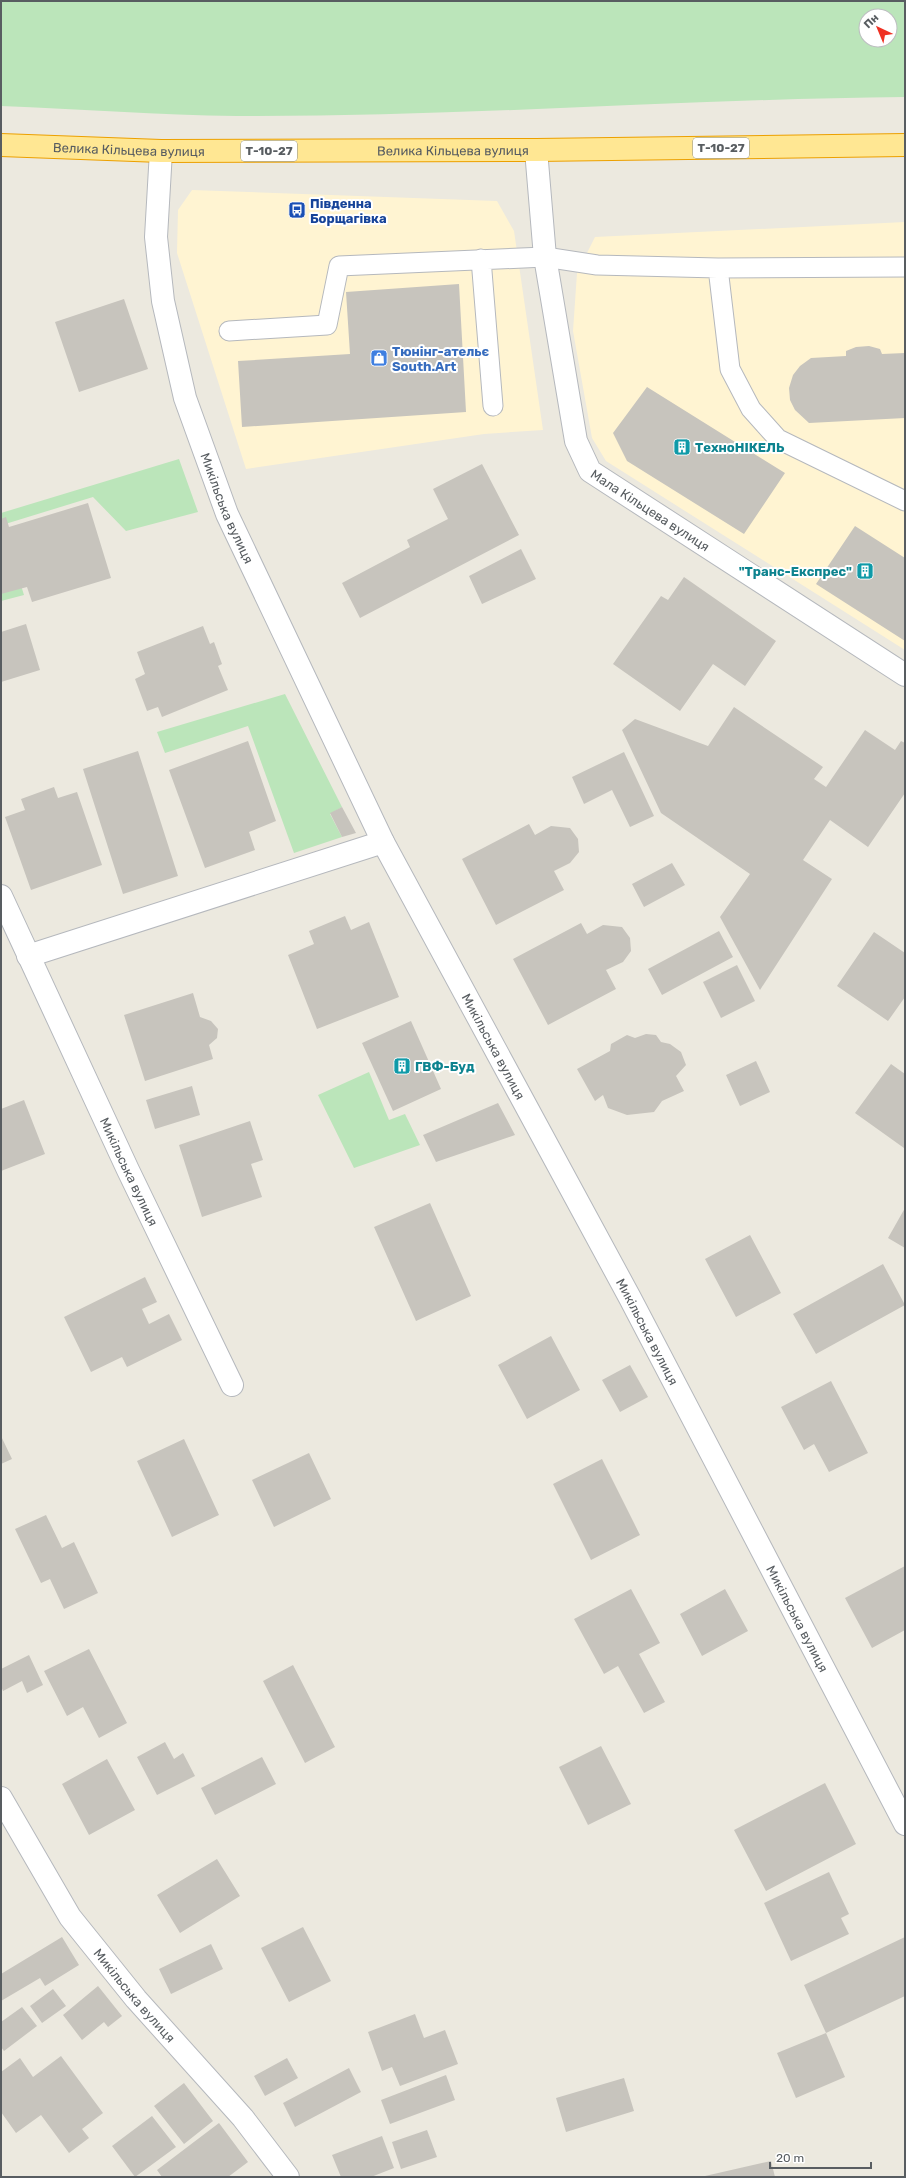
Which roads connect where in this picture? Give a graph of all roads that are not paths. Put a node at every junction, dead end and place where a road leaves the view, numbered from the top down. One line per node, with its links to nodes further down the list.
1 (1, 145): 4 (highway, Велика Кільцева вулиця / Т-10-27)
2 (905, 145): 3 (highway, Велика Кільцева вулиця / Т-10-27)
3 (536, 150): 4 (highway, Велика Кільцева вулиця / Т-10-27); 5 (street, Мала Кільцева вулиця)
4 (161, 151): 13 (street, Микільська вулиця)
5 (545, 257): 6 (lane); 8 (lane); 12 (street, Мала Кільцева вулиця)
6 (481, 259): 9 (lane); 10 (lane)
7 (905, 267): 8 (lane)
8 (718, 268): 11 (lane)
9 (229, 331)
10 (493, 406)
11 (905, 501)
12 (905, 675)
13 (383, 842): 15 (street); 18 (street, Микільська вулиця)
14 (1, 896): 15 (street, Микільська вулиця)
15 (28, 956): 16 (street, Микільська вулиця)
16 (232, 1386)
17 (1, 1798): 19 (street, Микільська вулиця)
18 (905, 1824)
19 (288, 2177)

